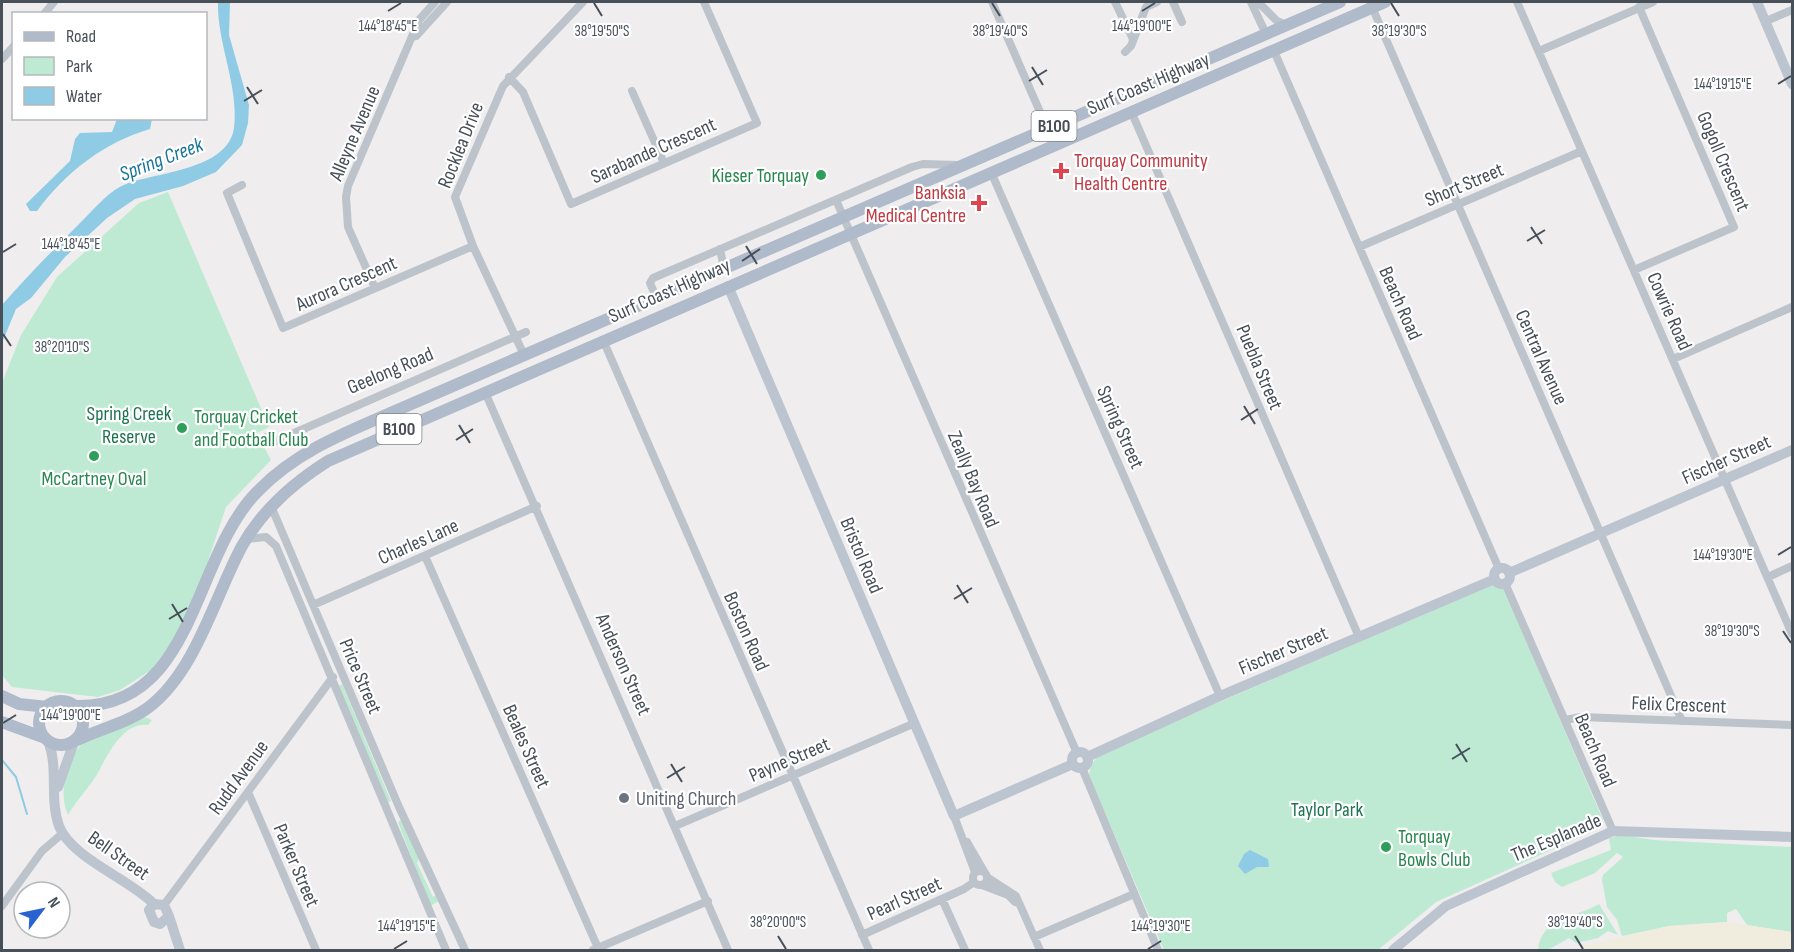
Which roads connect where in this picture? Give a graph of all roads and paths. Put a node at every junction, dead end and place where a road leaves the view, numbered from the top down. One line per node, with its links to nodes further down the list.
1 (435, 2): 28 (street, Alleyne Avenue)
2 (447, 2): 28 (street, Alleyne Avenue)
3 (583, 2): 29 (street, Rocklea Drive)
4 (704, 2): 36 (street, Sarabande Crescent)
5 (992, 2): 33 (street)
6 (1115, 2): 24 (street)
7 (1157, 2): 16 (street)
8 (1173, 2): 21 (street)
9 (1251, 2): 23 (street)
10 (1258, 2): 22 (street)
11 (1340, 2): 22 (main road, Surf Coast Highway / B100)
12 (1385, 2): 17 (main road, Surf Coast Highway / B100)
13 (1517, 2): 26 (street, Cowrie Road)
14 (1653, 2): 18 (street)
15 (1757, 2): 20 (street)
16 (1147, 4): 24 (street)
17 (1372, 7): 25 (main road, Surf Coast Highway / B100); 41 (street, Central Avenue)
18 (1640, 7): 26 (street); 48 (street, Gogoll Crescent)
19 (1792, 10): 20 (street)
20 (1766, 21): 30 (street)
21 (1182, 22)
22 (1286, 25): 23 (main road, Surf Coast Highway / B100)
23 (1266, 34): 25 (main road); 33 (main road, Surf Coast Highway / B100)
24 (1133, 39): 27 (street)
25 (1274, 51): 32 (main road, Surf Coast Highway / B100); 45 (street, Beach Road)
26 (1539, 51): 35 (street, Cowrie Road)
27 (1125, 52)
28 (404, 59): 50 (street, Alleyne Avenue)
29 (509, 77): 36 (street, Sarabande Crescent); 44 (street, Rocklea Drive)
30 (1792, 84)
31 (632, 91): 36 (street)
32 (1131, 111): 34 (main road, Surf Coast Highway / B100); 76 (street, Puebla Street)
33 (1047, 129): 34 (street); 37 (main road, Surf Coast Highway / B100)
34 (1054, 144): 38 (main road, Surf Coast Highway / B100)
35 (1582, 151): 41 (street, Short Street); 48 (street, Cowrie Road)
36 (664, 163)
37 (966, 164): 40 (street); 42 (main road, Surf Coast Highway / B100)
38 (992, 171): 43 (main road, Surf Coast Highway / B100); 80 (street, Spring Street)
39 (242, 185): 50 (street, Aurora Crescent)
40 (836, 200): 42 (street); 46 (street)
41 (1457, 204): 45 (street, Short Street); 66 (street, Central Avenue)
42 (843, 217): 43 (street, Zeally Bay Road); 47 (main road, Surf Coast Highway / B100)
43 (850, 233): 49 (main road, Surf Coast Highway / B100); 90 (street, Zeally Bay Road)
44 (473, 246): 50 (street, Aurora Crescent); 54 (street, Rocklea Drive)
45 (1359, 247): 72 (street, Beach Road)
46 (720, 249): 47 (street); 51 (street)
47 (724, 268): 49 (main road); 51 (main road, Surf Coast Highway / B100)
48 (1634, 270): 57 (street, Cowrie Road)
49 (728, 286): 55 (main road, Surf Coast Highway / B100); 86 (street, Bristol Road)
50 (375, 288)
51 (656, 297): 56 (main road, Surf Coast Highway / B100)
52 (1792, 307): 57 (street)
53 (526, 332): 54 (street, Geelong Road)
54 (515, 337): 56 (street, Rocklea Drive); 61 (street, Geelong Road)
55 (603, 340): 58 (main road, Surf Coast Highway / B100); 91 (street, Boston Road)
56 (524, 355): 58 (main road); 59 (main road, Surf Coast Highway / B100)
57 (1673, 358): 63 (street, Cowrie Road)
58 (533, 371): 60 (main road, Surf Coast Highway / B100)
59 (477, 375): 60 (main road); 81 (main road, Surf Coast Highway / B100)
60 (486, 392): 64 (main road, Surf Coast Highway / B100); 65 (street, Anderson Street)
61 (269, 443)
62 (1792, 450): 63 (street, Fischer Street)
63 (1725, 479): 66 (street, Fischer Street); 73 (street, Cowrie Road)
64 (271, 506): 67 (main road, Surf Coast Highway / B100); 69 (street, Price Street)
65 (537, 506): 68 (street, Charles Lane); 97 (street, Anderson Street)
66 (1601, 533): 72 (street, Fischer Street); 84 (street, Central Avenue)
67 (247, 539): 70 (street, Price Street); 89 (main road, Surf Coast Highway / B100)
68 (425, 556): 74 (street, Charles Lane); 118 (street, Beales Street)
69 (293, 558): 70 (street); 74 (street, Price Street)
70 (283, 564): 78 (street, Price Street)
71 (1792, 566): 73 (street)
72 (1502, 576): 76 (street, Fischer Street); 83 (street, Beach Road)
73 (1768, 577): 75 (street, Cowrie Road)
74 (313, 605): 77 (street, Price Street)
75 (1792, 634)
76 (1359, 637): 80 (street, Fischer Street)
77 (342, 673): 78 (street, Rudd Avenue); 94 (street, Price Street)
78 (332, 678): 92 (street, Rudd Avenue); 95 (street, Price Street)
79 (2, 696): 82 (main road, B100)
80 (1220, 696): 90 (street, Fischer Street)
81 (75, 706): 82 (main road, B100); 89 (main road)
82 (47, 707): 88 (main road)
83 (1565, 720): 84 (street, Felix Crescent); 98 (street, Beach Road)
84 (1682, 721): 87 (street, Felix Crescent)
85 (2, 722): 88 (main road, B100)
86 (915, 723): 91 (street, Payne Street); 96 (street, Bristol Road)
87 (1792, 725)
88 (47, 739): 89 (main road, B100); 93 (street, Bell Street)
89 (74, 741): 93 (street)
90 (1080, 760): 96 (street, Fischer Street); 105 (street, Zeally Bay Road)
91 (793, 776): 97 (street, Payne Street); 116 (street, Boston Road)
92 (248, 792): 108 (street, Rudd Avenue); 120 (street, Parker Street)
93 (55, 799): 99 (street, Bell Street)
94 (399, 807): 95 (street); 110 (street, Price Street)
95 (387, 813): 111 (street, Price Street)
96 (954, 816): 101 (street, Bristol Road)
97 (675, 826): 107 (street, Anderson Street)
98 (1613, 831): 100 (street, The Esplanade); 128 (street, The Esplanade)
99 (63, 833): 108 (street, Bell Street); 109 (street)
100 (1792, 837)
101 (964, 838): 102 (street, Bristol Road); 103 (street, Bristol Road)
102 (975, 872): 103 (street); 104 (street)
103 (986, 875): 104 (street); 112 (street, Bristol Road)
104 (978, 883): 106 (street, Pearl Street); 112 (street, Bristol Road)
105 (1134, 894): 117 (street); 127 (street, Zeally Bay Road)
106 (942, 899): 116 (street, Pearl Street); 125 (street)
107 (708, 901): 118 (street); 123 (street, Anderson Street)
108 (159, 905): 113 (street, Bell Street); 114 (street, Bell Street)
109 (2, 906)
110 (445, 906): 111 (street); 122 (street, Price Street)
111 (430, 913): 121 (street, Price Street)
112 (1023, 913): 117 (street, Bristol Road)
113 (169, 916): 114 (street); 115 (street, Bell Street)
114 (156, 924): 115 (street)
115 (172, 933): 119 (street, Bell Street)
116 (862, 935): 124 (street, Pearl Street)
117 (1034, 937): 126 (street, Bristol Road)
118 (596, 949)
119 (180, 951)
120 (316, 951)
121 (446, 951)
122 (465, 951)
123 (728, 951)
124 (868, 951)
125 (965, 951)
126 (1040, 951)
127 (1158, 951)
128 (1393, 951)

